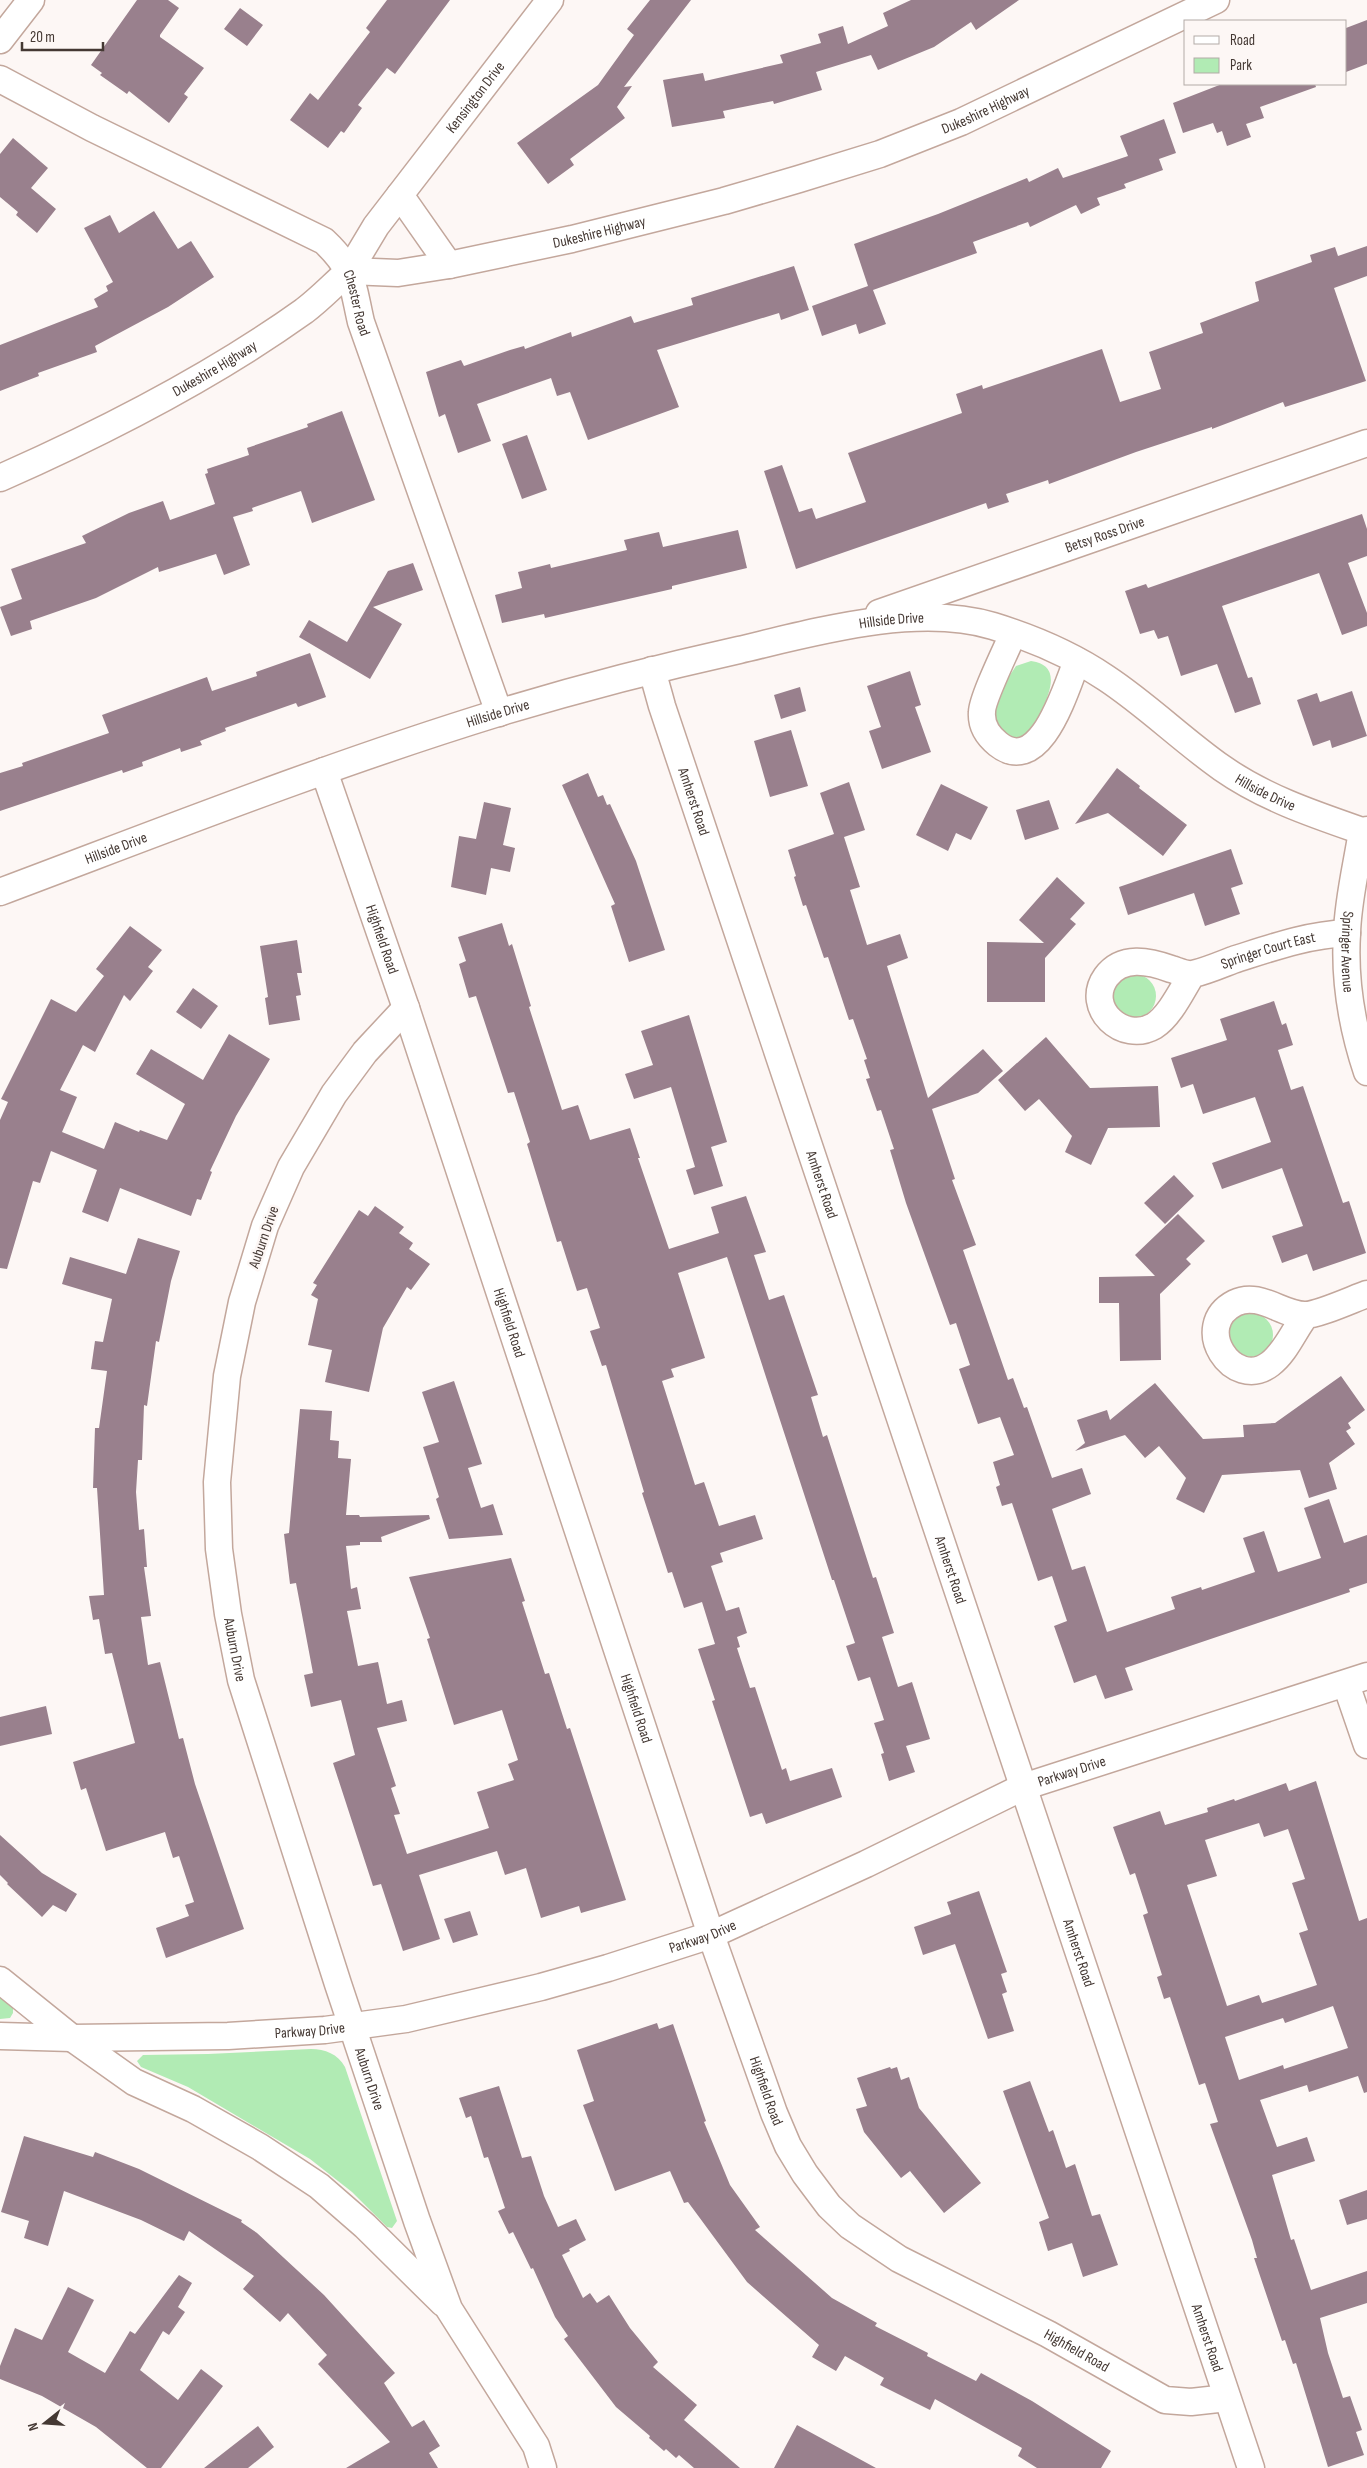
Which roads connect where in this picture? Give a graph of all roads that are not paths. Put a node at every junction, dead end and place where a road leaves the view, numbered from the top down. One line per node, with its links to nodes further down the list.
1 (31, 0): 4 (street)
2 (550, 0): 6 (street, Kensington Drive)
3 (1216, 0): 7 (street, Dukeshire Highway)
4 (0, 40)
5 (0, 79): 8 (street, Chester Road)
6 (400, 195): 7 (street); 8 (street, Kensington Drive)
7 (450, 265): 8 (street, Dukeshire Highway)
8 (350, 271): 10 (street, Dukeshire Highway); 15 (street, Chester Road)
9 (1367, 443): 11 (street, Betsy Ross Drive)
10 (0, 478)
11 (843, 626): 12 (street, Hillside Drive); 14 (street, Hillside Drive)
12 (1013, 634): 13 (street, Hillside Drive); 13 (street)
13 (1077, 661): 17 (street, Hillside Drive)
14 (652, 670): 15 (street, Hillside Drive); 27 (street, Amherst Road)
15 (499, 713): 16 (street, Hillside Drive)
16 (324, 771): 18 (street, Hillside Drive); 21 (street, Highfield Road)
17 (1365, 830): 19 (street, Springer Avenue)
18 (0, 892)
19 (1346, 933): 20 (street, Springer Court East); 22 (street, Springer Avenue)
20 (1192, 974)
21 (406, 1008): 28 (street, Highfield Road); 30 (street, Auburn Drive)
22 (1367, 1072)
23 (1367, 1294): 24 (street)
24 (1306, 1315)
25 (1356, 1680): 26 (street); 27 (street, Parkway Drive)
26 (1367, 1745)
27 (1023, 1787): 28 (street, Parkway Drive); 34 (street, Amherst Road)
28 (711, 1935): 30 (street, Parkway Drive); 34 (street, Highfield Road)
29 (0, 1980): 32 (street, Auburn Drive)
30 (352, 2026): 32 (street, Parkway Drive); 33 (street, Auburn Drive)
31 (0, 2036): 32 (street, Parkway Drive)
32 (72, 2038): 33 (street, Auburn Drive)
33 (449, 2309): 35 (street, Auburn Drive)
34 (1227, 2398): 37 (street, Amherst Road)
35 (539, 2457): 36 (street, Auburn Drive)
36 (562, 2468)
37 (1251, 2468)

